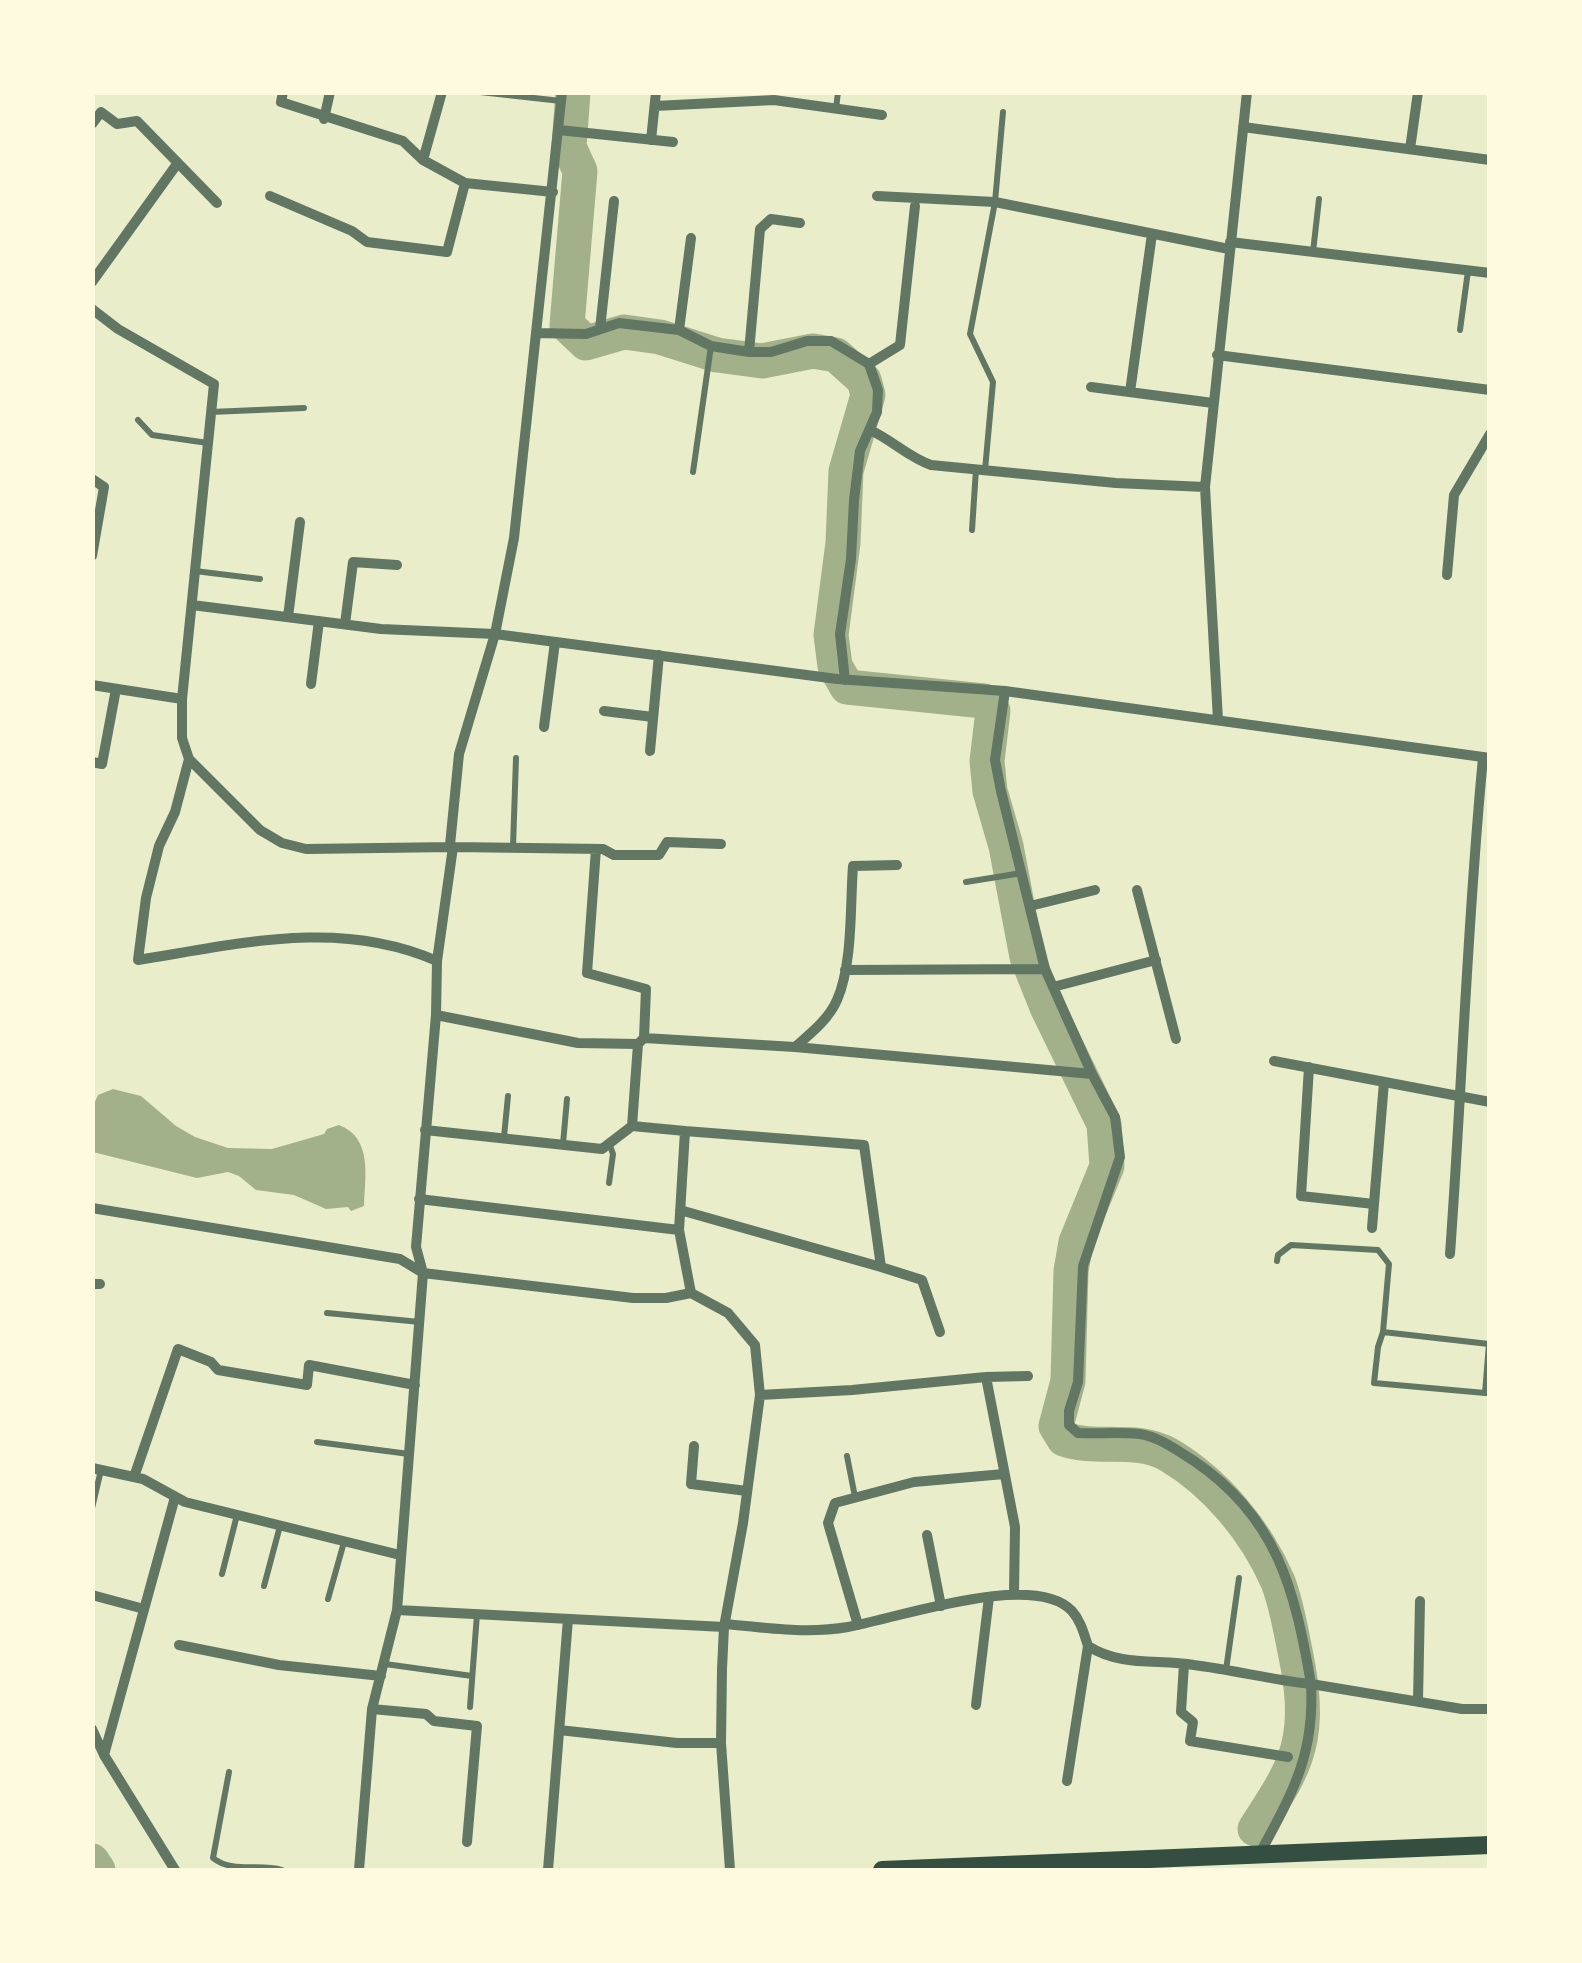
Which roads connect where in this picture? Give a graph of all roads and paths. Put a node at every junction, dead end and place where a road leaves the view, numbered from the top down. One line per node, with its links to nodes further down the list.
1 (283, 92): 16 (street)
2 (330, 92): 16 (street)
3 (442, 92): 23 (street)
4 (480, 92): 9 (lane)
5 (656, 92): 11 (street)
6 (838, 92): 13 (lane)
7 (1247, 92): 18 (street)
8 (1418, 92): 22 (street)
9 (561, 97): 19 (street)
10 (732, 98): 11 (street); 13 (street)
11 (654, 106): 20 (street)
12 (97, 109): 17 (street); 25 (street)
13 (836, 109): 15 (street)
14 (1004, 112): 32 (lane)
15 (882, 116)
16 (324, 118): 23 (street)
17 (92, 124)
18 (1243, 127): 22 (street); 38 (street)
19 (559, 130): 20 (street); 27 (street)
20 (651, 140): 21 (street)
21 (672, 142)
22 (1410, 150): 24 (street)
23 (423, 160): 26 (street)
24 (1490, 160)
25 (176, 164): 33 (street); 42 (street)
26 (465, 183): 27 (street); 28 (street)
27 (553, 192): 47 (street)
28 (270, 196)
29 (878, 196): 32 (street)
30 (1319, 199): 39 (lane)
31 (614, 201): 44 (street)
32 (995, 202): 36 (street); 62 (lane)
33 (217, 203)
34 (914, 206): 51 (street)
35 (800, 224): 49 (street)
36 (1152, 234): 38 (street); 54 (street)
37 (691, 238): 45 (street)
38 (1230, 246): 39 (street); 50 (street)
39 (1313, 252): 40 (street)
40 (1468, 270): 41 (street); 46 (lane)
41 (1490, 272)
42 (92, 282)
43 (92, 309): 57 (street)
44 (600, 329): 45 (street); 47 (street)
45 (679, 330): 48 (street)
46 (1460, 330)
47 (536, 333): 77 (street)
48 (710, 346): 49 (street); 63 (lane)
49 (749, 352): 51 (street)
50 (1217, 355): 53 (street); 55 (street)
51 (868, 364): 59 (street)
52 (1090, 387): 54 (street)
53 (1490, 390)
54 (1130, 392): 55 (street)
55 (1212, 403): 65 (street)
56 (304, 408): 57 (lane)
57 (211, 412): 61 (street)
58 (138, 420): 61 (lane)
59 (870, 430): 62 (street); 80 (street)
60 (1490, 434): 71 (street)
61 (208, 443): 70 (street)
62 (981, 470): 65 (street); 67 (lane)
63 (693, 472)
64 (92, 478): 68 (street)
65 (1205, 486): 88 (street)
66 (300, 522): 74 (street)
67 (972, 530)
68 (92, 556)
69 (397, 565): 76 (street)
70 (196, 570): 72 (lane); 73 (street)
71 (1447, 576)
72 (260, 579)
73 (192, 605): 74 (street); 85 (street)
74 (288, 617): 75 (street)
75 (319, 621): 76 (street); 81 (street)
76 (345, 624): 77 (street)
77 (495, 634): 78 (street); 96 (street)
78 (554, 642): 79 (street); 89 (street)
79 (659, 656): 80 (street); 87 (street)
80 (841, 679): 84 (street)
81 (312, 684)
82 (92, 685): 83 (street)
83 (116, 689): 85 (street); 94 (street)
84 (1006, 690): 88 (street); 100 (street)
85 (182, 699): 93 (street)
86 (604, 711): 87 (street)
87 (653, 716): 90 (street)
88 (1218, 720): 92 (street)
89 (544, 728)
90 (650, 751)
91 (516, 758): 97 (lane)
92 (1486, 758): 119 (street)
93 (188, 759): 96 (street); 106 (street)
94 (92, 762)
95 (720, 844): 98 (street)
96 (451, 846): 97 (street); 106 (street)
97 (514, 849): 98 (street)
98 (596, 849): 112 (street)
99 (896, 865): 108 (street)
100 (1023, 872): 101 (lane); 104 (street)
101 (966, 882)
102 (1095, 890): 104 (street)
103 (1138, 890): 105 (street)
104 (1030, 906): 107 (street)
105 (1156, 960): 109 (street); 111 (street)
106 (437, 961): 110 (street)
107 (1041, 969): 108 (street); 109 (street)
108 (846, 970): 113 (street)
109 (1053, 987): 116 (street)
110 (436, 1016): 112 (street); 123 (street)
111 (1176, 1039)
112 (641, 1041): 113 (street); 122 (street)
113 (795, 1047): 116 (street)
114 (1274, 1061): 115 (street)
115 (1308, 1067): 117 (street); 130 (street)
116 (1089, 1074): 188 (street)
117 (1384, 1082): 119 (street); 130 (street)
118 (508, 1096): 125 (lane)
119 (1462, 1096): 121 (street); 135 (street)
120 (568, 1099): 126 (lane)
121 (1490, 1102)
122 (632, 1126): 124 (street); 127 (street)
123 (425, 1130): 125 (street); 129 (street)
124 (685, 1131): 132 (street); 137 (street)
125 (504, 1136): 126 (street)
126 (563, 1144): 127 (street)
127 (609, 1144): 128 (lane)
128 (608, 1183)
129 (419, 1199): 134 (street); 138 (street)
130 (1374, 1204): 133 (street)
131 (92, 1208): 138 (street)
132 (680, 1210): 134 (street); 137 (street)
133 (1372, 1228)
134 (679, 1230): 139 (street)
135 (1450, 1254)
136 (1277, 1261): 143 (lane)
137 (881, 1266): 142 (street)
138 (423, 1273): 139 (street); 141 (street)
139 (691, 1293): 149 (street)
140 (327, 1313): 141 (lane)
141 (421, 1322): 147 (street)
142 (940, 1332)
143 (1383, 1332): 144 (lane); 148 (lane)
144 (1489, 1344): 148 (lane)
145 (1028, 1376): 146 (street)
146 (986, 1377): 149 (street); 155 (street)
147 (415, 1385): 152 (street); 156 (street)
148 (1487, 1393)
149 (760, 1394): 157 (street)
150 (318, 1442): 152 (lane)
151 (694, 1446): 157 (street)
152 (409, 1454): 165 (street)
153 (847, 1456): 159 (lane)
154 (97, 1469): 156 (street); 160 (lane)
155 (1004, 1474): 159 (street); 169 (street)
156 (134, 1476): 158 (street)
157 (747, 1491): 180 (street)
158 (175, 1496): 161 (street); 175 (street)
159 (855, 1498): 179 (street)
160 (92, 1508)
161 (237, 1515): 162 (street); 166 (lane)
162 (280, 1526): 164 (street); 168 (lane)
163 (927, 1534): 174 (street)
164 (344, 1541): 165 (street); 172 (lane)
165 (400, 1555): 176 (street)
166 (222, 1574)
167 (1239, 1578): 185 (lane)
168 (264, 1586)
169 (1014, 1593): 171 (street); 182 (street)
170 (92, 1594): 175 (street)
171 (989, 1597): 174 (street); 190 (street)
172 (328, 1599)
173 (1420, 1601): 189 (street)
174 (941, 1606): 179 (street)
175 (144, 1608): 197 (street)
176 (397, 1610): 177 (street); 183 (street)
177 (477, 1614): 178 (street); 187 (lane)
178 (568, 1620): 180 (street); 195 (street)
179 (858, 1624): 180 (street)
180 (725, 1625): 196 (street)
181 (179, 1645): 186 (street)
182 (1088, 1646): 184 (street); 200 (street)
183 (385, 1664): 186 (street); 187 (lane)
184 (1184, 1664): 185 (street); 198 (street)
185 (1226, 1670): 188 (street)
186 (381, 1676): 192 (street)
187 (472, 1676): 191 (lane)
188 (1308, 1683): 189 (street); 203 (street)
189 (1418, 1701): 193 (street)
190 (976, 1704)
191 (470, 1706)
192 (372, 1709): 201 (street); 206 (street)
193 (1490, 1709)
194 (92, 1729): 197 (street)
195 (559, 1730): 196 (street); 207 (street)
196 (721, 1743): 208 (street)
197 (104, 1754): 204 (street)
198 (1288, 1757)
199 (229, 1772): 205 (lane)
200 (1067, 1781)
201 (467, 1842)
202 (1490, 1846): 203 (main road)
203 (1258, 1855): 209 (main road)
204 (175, 1870)
205 (282, 1870)
206 (359, 1870)
207 (548, 1870)
208 (730, 1870)
209 (882, 1870)

